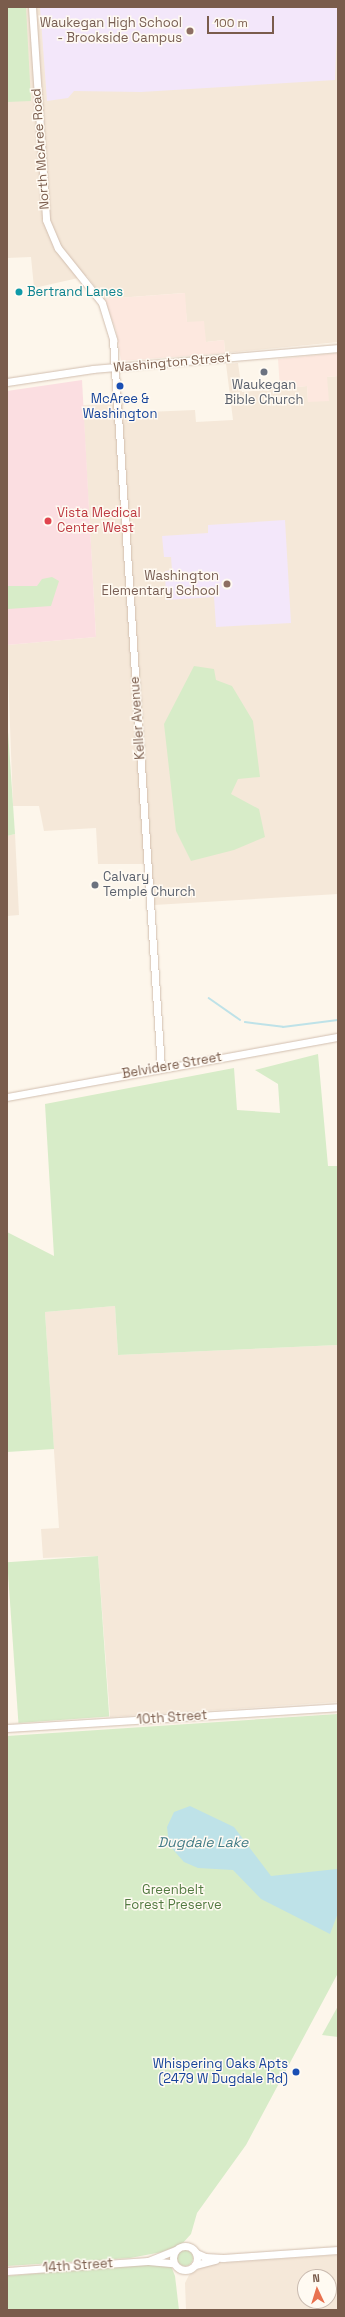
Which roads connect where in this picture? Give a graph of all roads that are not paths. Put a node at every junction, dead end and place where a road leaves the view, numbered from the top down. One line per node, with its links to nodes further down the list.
1 (32, 7): 3 (street, North McAree Road)
2 (338, 348): 3 (street, Washington Street)
3 (115, 368): 4 (street, Washington Street); 6 (street, Keller Avenue)
4 (7, 382)
5 (338, 1037): 6 (street, Belvidere Street)
6 (161, 1068): 7 (street, Belvidere Street)
7 (7, 1097)
8 (338, 1707): 9 (street, 10th Street)
9 (7, 1728)
10 (175, 2250): 12 (street); 14 (street, 14th Street); 15 (street)
11 (338, 2250): 13 (street)
12 (196, 2252): 13 (street); 16 (street)
13 (223, 2258): 16 (street)
14 (148, 2261): 15 (street, 14th Street); 17 (street, 14th Street)
15 (173, 2263): 16 (street)
16 (195, 2265)
17 (7, 2271)

